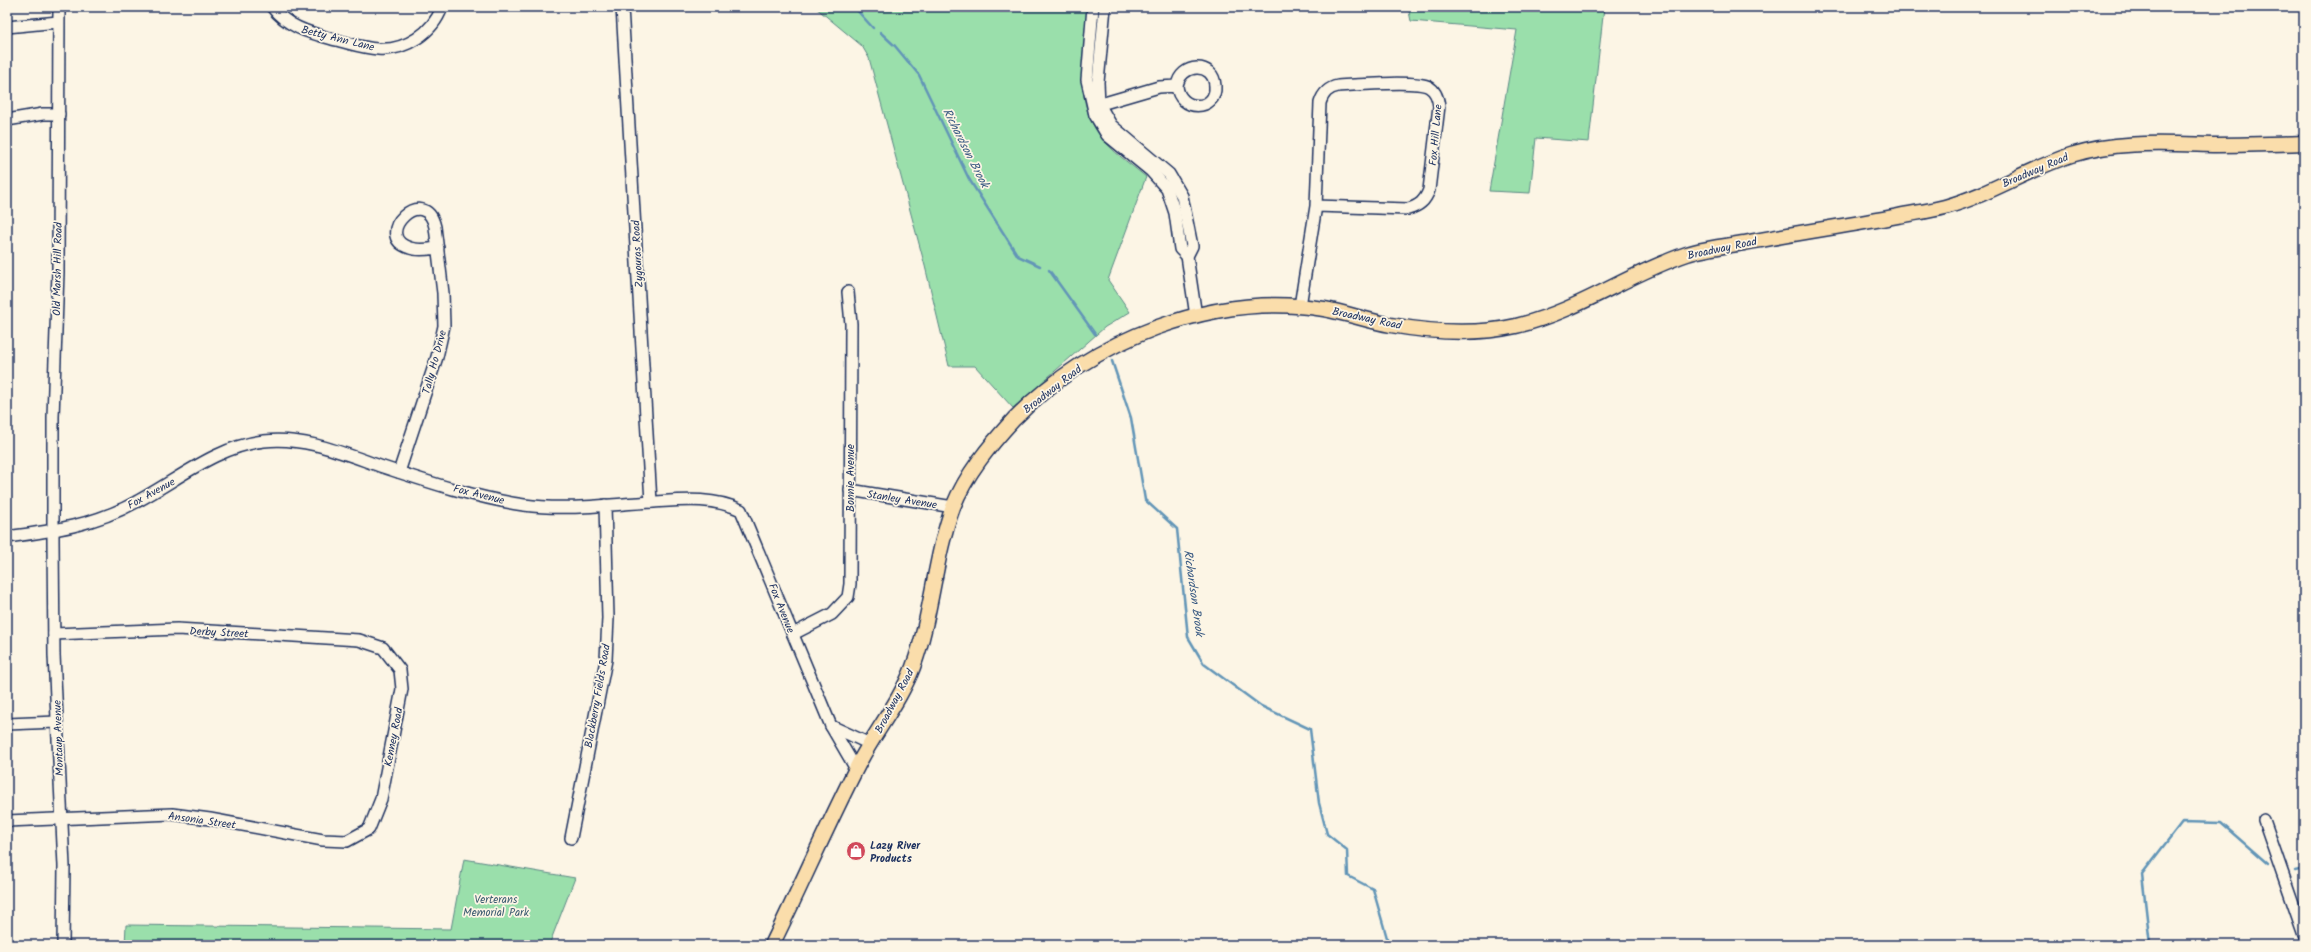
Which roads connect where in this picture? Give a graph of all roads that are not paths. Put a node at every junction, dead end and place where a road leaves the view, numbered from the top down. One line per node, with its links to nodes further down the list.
1 (59, 7): 7 (street, Old Marsh Hill Road)
2 (272, 7): 3 (street, Betty Ann Lane)
3 (442, 7)
4 (622, 7): 21 (street, Zygouras Road)
5 (1093, 7): 10 (street)
6 (1105, 7): 10 (street)
7 (58, 22): 8 (street); 11 (street, Old Marsh Hill Road)
8 (7, 27)
9 (1177, 86): 10 (street)
10 (1096, 106): 18 (street)
11 (58, 114): 12 (street); 24 (street, Old Marsh Hill Road)
12 (7, 120)
13 (2304, 144): 17 (main road, Broadway Road)
14 (1316, 206): 14 (street, Fox Hill Lane); 17 (street, Fox Hill Lane)
15 (438, 248): 19 (street, Tally Ho Drive)
16 (848, 292): 20 (street, Bonnie Avenue)
17 (1300, 306): 18 (main road, Broadway Road)
18 (1196, 316): 23 (main road, Broadway Road)
19 (399, 472): 22 (street, Fox Avenue); 24 (street, Fox Avenue)
20 (850, 490): 23 (street, Stanley Avenue); 27 (street, Bonnie Avenue)
21 (651, 502): 22 (street, Fox Avenue); 27 (street, Fox Avenue)
22 (606, 504): 38 (street, Blackberry Fields Road)
23 (953, 507): 32 (main road, Broadway Road)
24 (53, 531): 25 (street, Fox Avenue); 26 (street, Montaup Avenue)
25 (7, 537)
26 (54, 634): 28 (street, Derby Street); 29 (street, Montaup Avenue)
27 (793, 634): 31 (street, Fox Avenue)
28 (382, 648): 37 (street, Kenney Road)
29 (57, 722): 30 (street); 34 (street, Montaup Avenue)
30 (7, 724)
31 (831, 726): 32 (street); 33 (street, Fox Avenue)
32 (870, 744): 33 (main road, Broadway Road)
33 (856, 769): 41 (main road, Broadway Road)
34 (62, 818): 36 (street, Ansonia Street); 37 (street, Ansonia Street); 40 (street, Montaup Avenue)
35 (2264, 820): 39 (street)
36 (7, 821)
37 (369, 830)
38 (571, 838)
39 (2304, 935)
40 (63, 945)
41 (772, 945)

